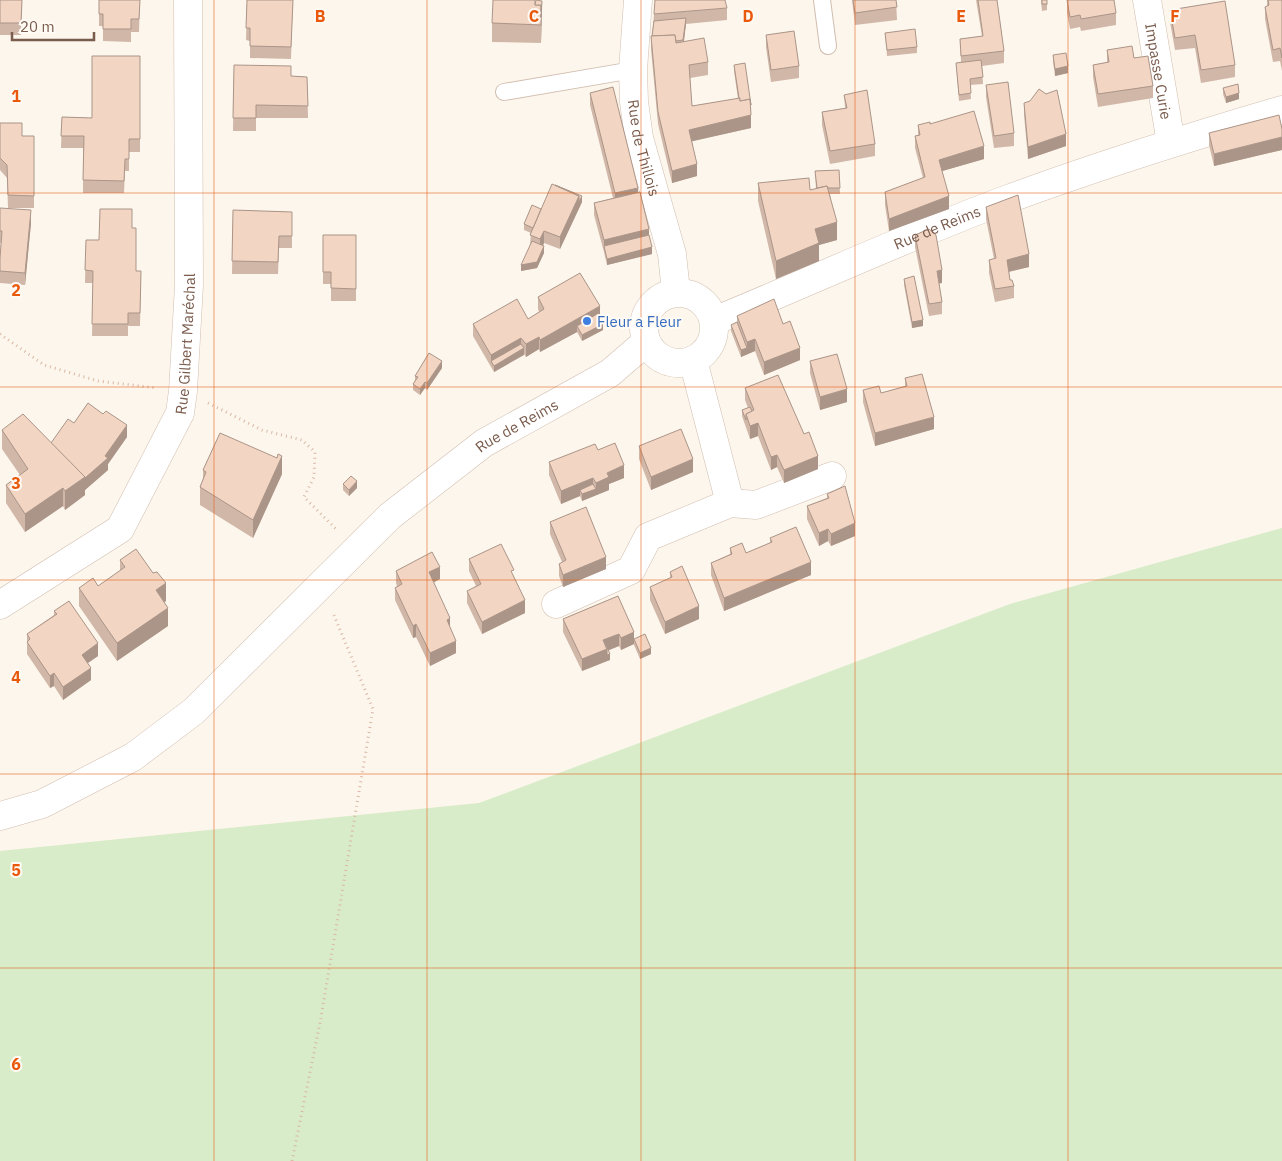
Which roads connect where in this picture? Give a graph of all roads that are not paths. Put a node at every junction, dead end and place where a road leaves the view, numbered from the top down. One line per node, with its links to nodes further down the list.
1 (188, 0): 17 (street, Rue Gilbert Maréchal)
2 (638, 0): 6 (street, Rue de Thillois)
3 (822, 0): 5 (lane)
4 (1146, 0): 9 (street, Impasse Curie)
5 (828, 46)
6 (633, 70): 7 (lane); 10 (street, Rue de Thillois)
7 (504, 92)
8 (1282, 110): 9 (street, Rue de Reims)
9 (1171, 143): 11 (street, Rue de Reims)
10 (676, 292): 11 (street); 12 (street)
11 (714, 321): 13 (street)
12 (646, 342): 13 (street); 18 (street, Rue de Reims)
13 (693, 360): 15 (street)
14 (832, 476): 15 (street)
15 (730, 503): 16 (street)
16 (556, 604)
17 (0, 605)
18 (0, 816)

